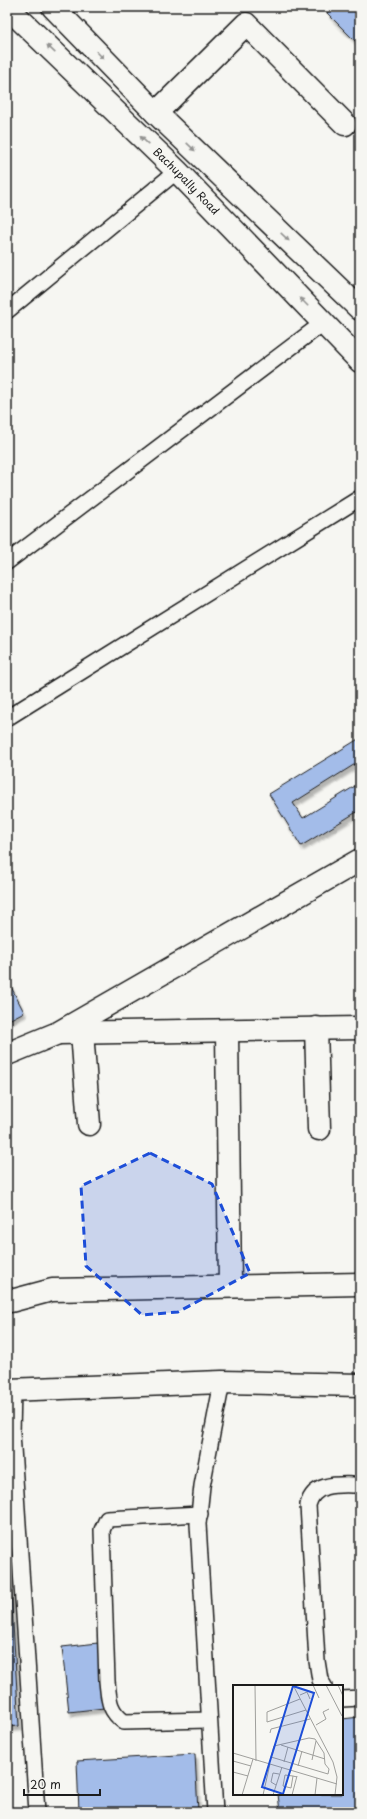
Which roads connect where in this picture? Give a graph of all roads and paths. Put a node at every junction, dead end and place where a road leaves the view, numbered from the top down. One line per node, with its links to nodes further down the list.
1 (7, 7): 5 (street, Bachupally Road, one-way to 1)
2 (53, 7): 3 (street, one-way to 3)
3 (156, 113): 4 (street); 6 (street, one-way to 6)
4 (345, 124)
5 (176, 171): 7 (lane); 8 (street, Bachupally Road, one-way to 5)
6 (360, 309)
7 (7, 311)
8 (324, 323): 9 (street, Bachupally Road); 11 (lane)
9 (360, 361)
10 (360, 498): 12 (lane)
11 (7, 562)
12 (7, 718)
13 (360, 860): 18 (street)
14 (316, 1028): 15 (street); 16 (street); 21 (street)
15 (360, 1028)
16 (227, 1031): 17 (street); 23 (street)
17 (82, 1032): 18 (street); 20 (street)
18 (58, 1033): 19 (street)
19 (7, 1054)
20 (89, 1124)
21 (319, 1129)
22 (360, 1284): 23 (street)
23 (230, 1286): 24 (street)
24 (7, 1298)
25 (222, 1382): 26 (street); 27 (street); 29 (lane)
26 (360, 1385)
27 (10, 1390): 34 (lane)
28 (360, 1485): 30 (lane)
29 (200, 1514): 33 (lane); 33 (lane)
30 (323, 1685)
31 (360, 1698): 32 (lane)
32 (343, 1699)
33 (209, 1720): 35 (lane)
34 (37, 1812)
35 (214, 1812)

